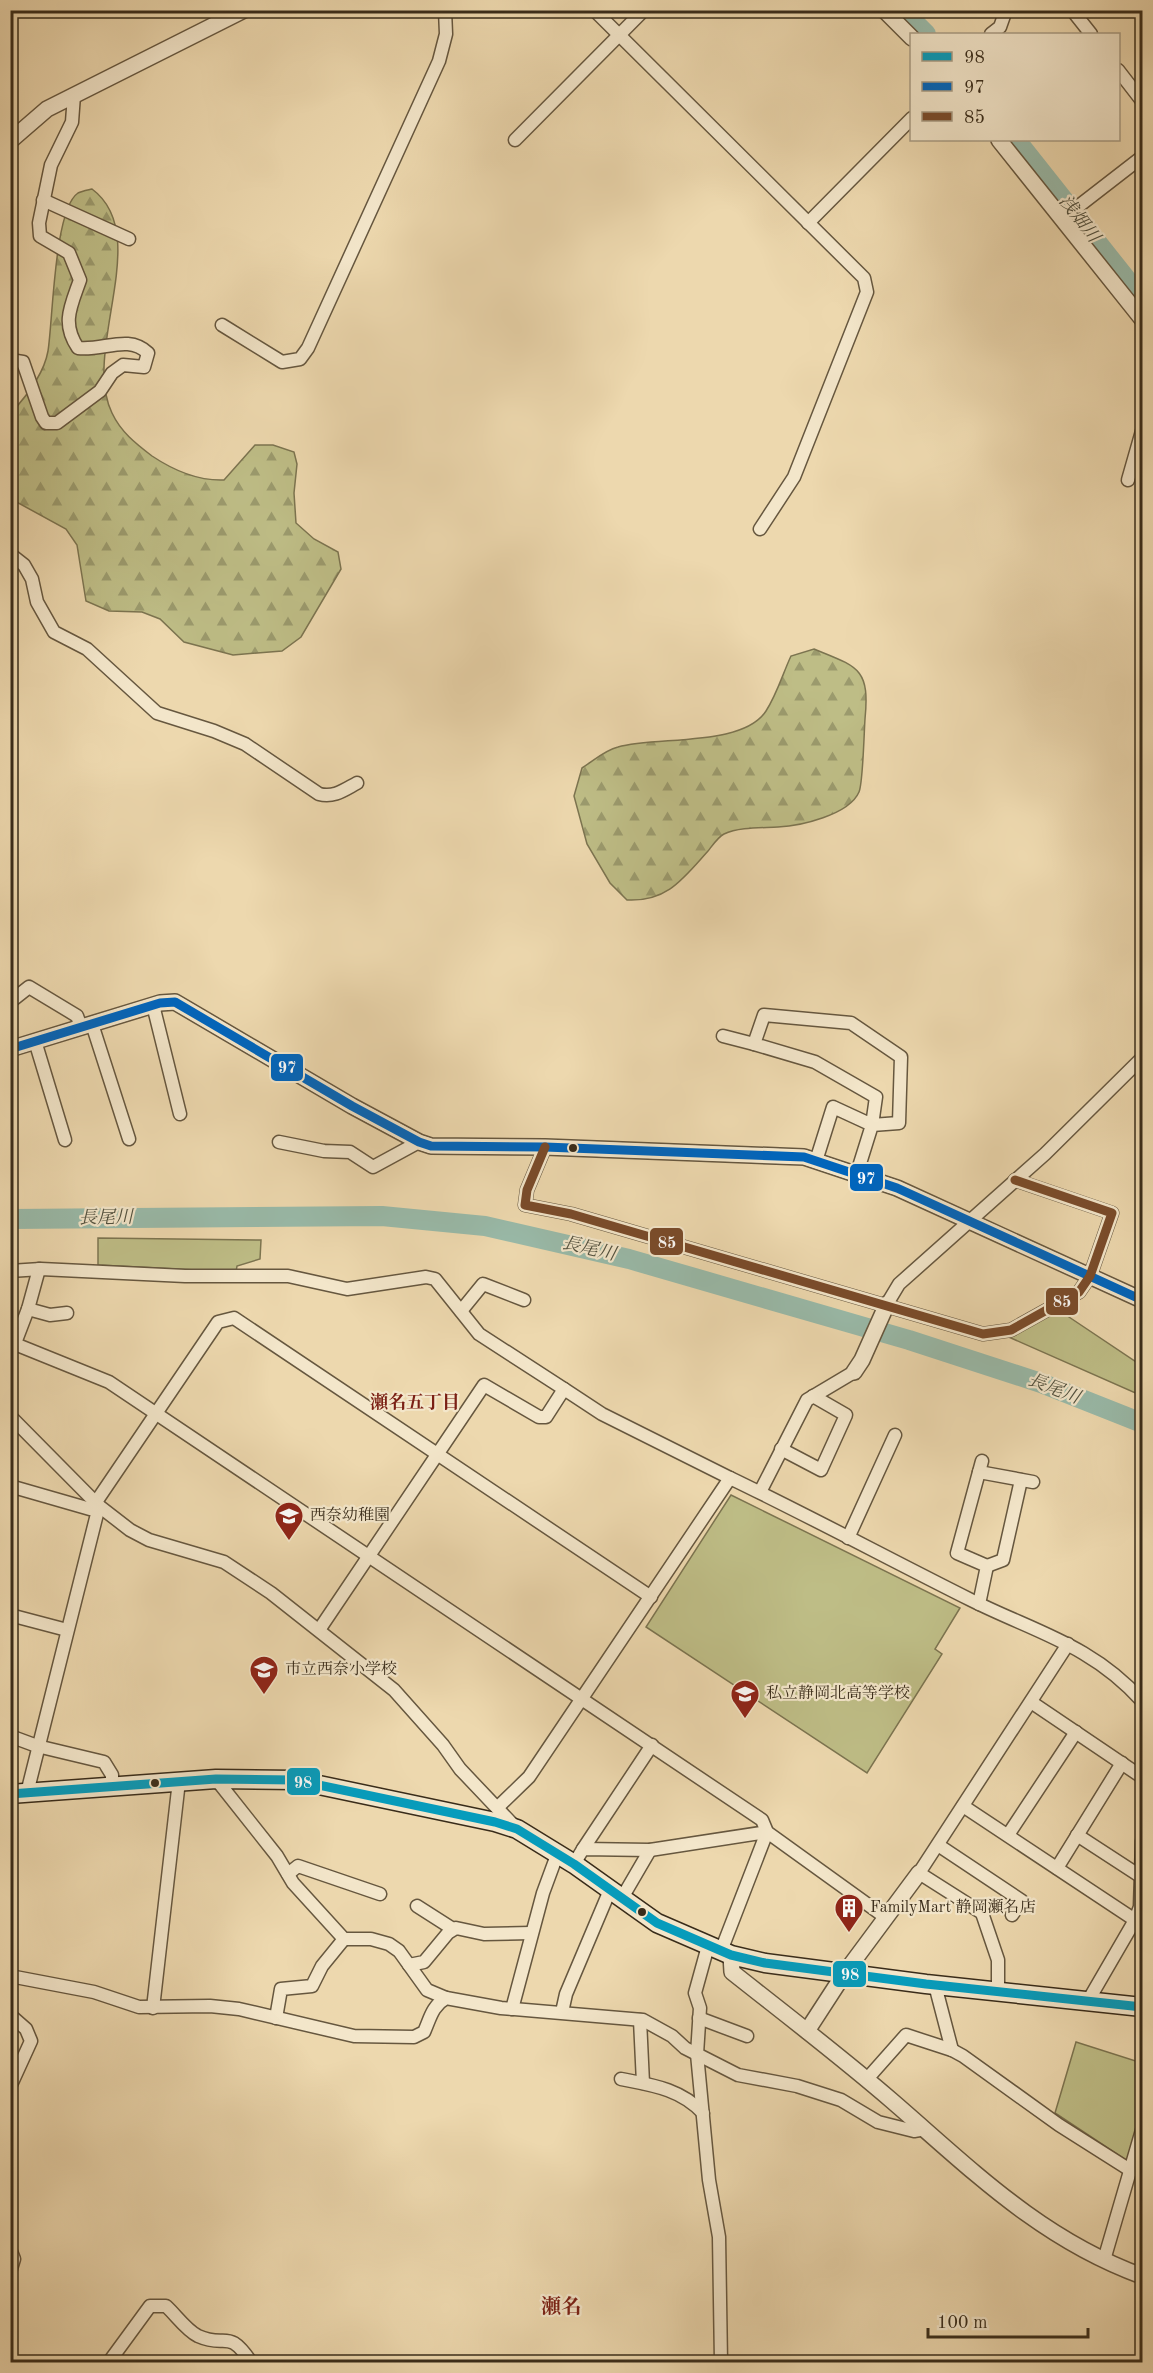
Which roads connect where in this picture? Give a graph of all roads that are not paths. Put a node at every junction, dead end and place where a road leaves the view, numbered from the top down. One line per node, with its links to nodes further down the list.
1 (244, 10): 13 (street)
2 (445, 10): 25 (street)
3 (594, 10): 10 (street)
4 (644, 10): 10 (street)
5 (884, 10): 11 (street)
6 (1006, 10): 8 (street)
7 (1072, 10): 9 (street)
8 (992, 33)
9 (1089, 33)
10 (619, 36): 16 (street); 22 (street)
11 (910, 36)
12 (1120, 71): 14 (street)
13 (74, 95): 17 (street); 20 (street)
14 (1143, 101)
15 (910, 120): 22 (street)
16 (515, 140)
17 (10, 141)
18 (1000, 141): 21 (street)
19 (1143, 157): 21 (street)
20 (43, 200): 23 (street); 26 (street)
21 (1062, 219): 24 (street)
22 (808, 223): 29 (street)
23 (129, 239)
24 (1143, 320)
25 (222, 325)
26 (10, 360)
27 (1143, 431): 28 (street)
28 (1128, 480)
29 (760, 529)
30 (10, 554): 31 (street)
31 (357, 783)
32 (10, 1002): 34 (street)
33 (153, 1005): 34 (street); 40 (street); 45 (street)
34 (87, 1025): 36 (street); 42 (street)
35 (723, 1036): 37 (street)
36 (35, 1041): 38 (street); 43 (street)
37 (754, 1044): 41 (street); 41 (street)
38 (10, 1049)
39 (1143, 1058): 49 (street)
40 (180, 1114)
41 (872, 1125): 47 (street); 48 (street)
42 (129, 1139)
43 (65, 1140)
44 (279, 1142): 45 (street)
45 (419, 1142): 46 (street)
46 (545, 1147): 47 (street); 56 (street)
47 (816, 1161): 48 (street)
48 (857, 1173): 50 (street)
49 (1015, 1180): 50 (street); 53 (street)
50 (968, 1221): 53 (street); 56 (street)
51 (39, 1269): 52 (street); 57 (street); 58 (street)
52 (10, 1271)
53 (1090, 1276): 55 (street); 56 (street)
54 (524, 1300): 58 (street)
55 (1143, 1300)
56 (887, 1304): 61 (street)
57 (28, 1309): 59 (street); 60 (street)
58 (461, 1311): 62 (street)
59 (67, 1313)
60 (13, 1343): 64 (street)
61 (854, 1372): 63 (street)
62 (564, 1389): 68 (street); 69 (street)
63 (813, 1396): 67 (street); 67 (street)
64 (157, 1414): 68 (street); 72 (street); 74 (street)
65 (10, 1416): 72 (street)
66 (895, 1435): 73 (street)
67 (781, 1449): 71 (street)
68 (438, 1454): 74 (street); 76 (street)
69 (730, 1478): 71 (street); 76 (street)
70 (10, 1486): 72 (street)
71 (760, 1492): 73 (street)
72 (97, 1504): 79 (street); 80 (street)
73 (849, 1538): 77 (street)
74 (370, 1557): 80 (street); 82 (street)
75 (987, 1566): 75 (street); 77 (street)
76 (651, 1598): 82 (street)
77 (979, 1604): 81 (street)
78 (10, 1615): 79 (street)
79 (67, 1630): 88 (street)
80 (319, 1630): 96 (street)
81 (1068, 1644): 83 (street); 84 (street)
82 (583, 1698): 87 (street); 96 (street)
83 (1143, 1701)
84 (1031, 1702): 85 (street); 95 (street)
85 (1076, 1732): 89 (street); 99 (street)
86 (10, 1736): 88 (street)
87 (652, 1745): 98 (street); 105 (street)
88 (37, 1746): 93 (street); 94 (street)
89 (1122, 1763): 90 (street); 100 (street)
90 (1143, 1777)
91 (216, 1779): 92 (main road); 97 (main road); 108 (street)
92 (179, 1781): 93 (main road); 128 (street)
93 (112, 1788): 94 (main road)
94 (19, 1794)
95 (963, 1806): 99 (street); 102 (street)
96 (498, 1807): 97 (street)
97 (517, 1829): 104 (main road)
98 (767, 1832): 103 (street); 114 (street); 119 (street)
99 (1008, 1835): 106 (street)
100 (1077, 1835): 106 (street); 109 (street)
101 (1143, 1840): 109 (street)
102 (938, 1845): 107 (street); 113 (street)
103 (650, 1850): 105 (street); 111 (street)
104 (557, 1855): 105 (main road); 117 (street)
105 (578, 1857): 111 (main road)
106 (1057, 1868): 115 (street)
107 (919, 1873): 114 (street); 124 (street)
108 (288, 1874): 110 (street); 118 (street)
109 (1140, 1876): 115 (street)
110 (380, 1894)
111 (616, 1894): 119 (main road); 130 (street)
112 (417, 1906): 116 (street)
113 (1012, 1915)
114 (885, 1917): 121 (street)
115 (1135, 1920): 126 (street)
116 (453, 1929): 117 (street); 120 (street)
117 (531, 1934): 129 (street)
118 (344, 1939): 120 (street); 132 (street)
119 (720, 1951): 121 (main road); 133 (street); 135 (street)
120 (409, 1965): 125 (street)
121 (844, 1974): 123 (main road); 135 (street)
122 (10, 1976): 128 (street)
123 (935, 1986): 124 (main road); 137 (street)
124 (998, 1990): 126 (main road)
125 (446, 1998): 129 (street); 132 (street)
126 (1088, 2001): 127 (main road)
127 (1143, 2007)
128 (153, 2008): 132 (street)
129 (512, 2009): 130 (street)
130 (562, 2012): 134 (street)
131 (10, 2015): 142 (street)
132 (276, 2018)
133 (699, 2018): 136 (street); 138 (street)
134 (640, 2020): 138 (street); 141 (street)
135 (807, 2031): 140 (street)
136 (747, 2036)
137 (952, 2050): 140 (street); 146 (street)
138 (697, 2054): 143 (street); 144 (street)
139 (621, 2079): 141 (street)
140 (867, 2079): 144 (street)
141 (642, 2083): 143 (street)
142 (10, 2087)
143 (702, 2113): 153 (street)
144 (925, 2129): 148 (street)
145 (1143, 2130): 146 (street)
146 (1130, 2170): 148 (street)
147 (10, 2249): 149 (street)
148 (1104, 2260): 150 (street)
149 (10, 2272)
150 (1143, 2276)
151 (109, 2362): 152 (street)
152 (251, 2362)
153 (721, 2362)

